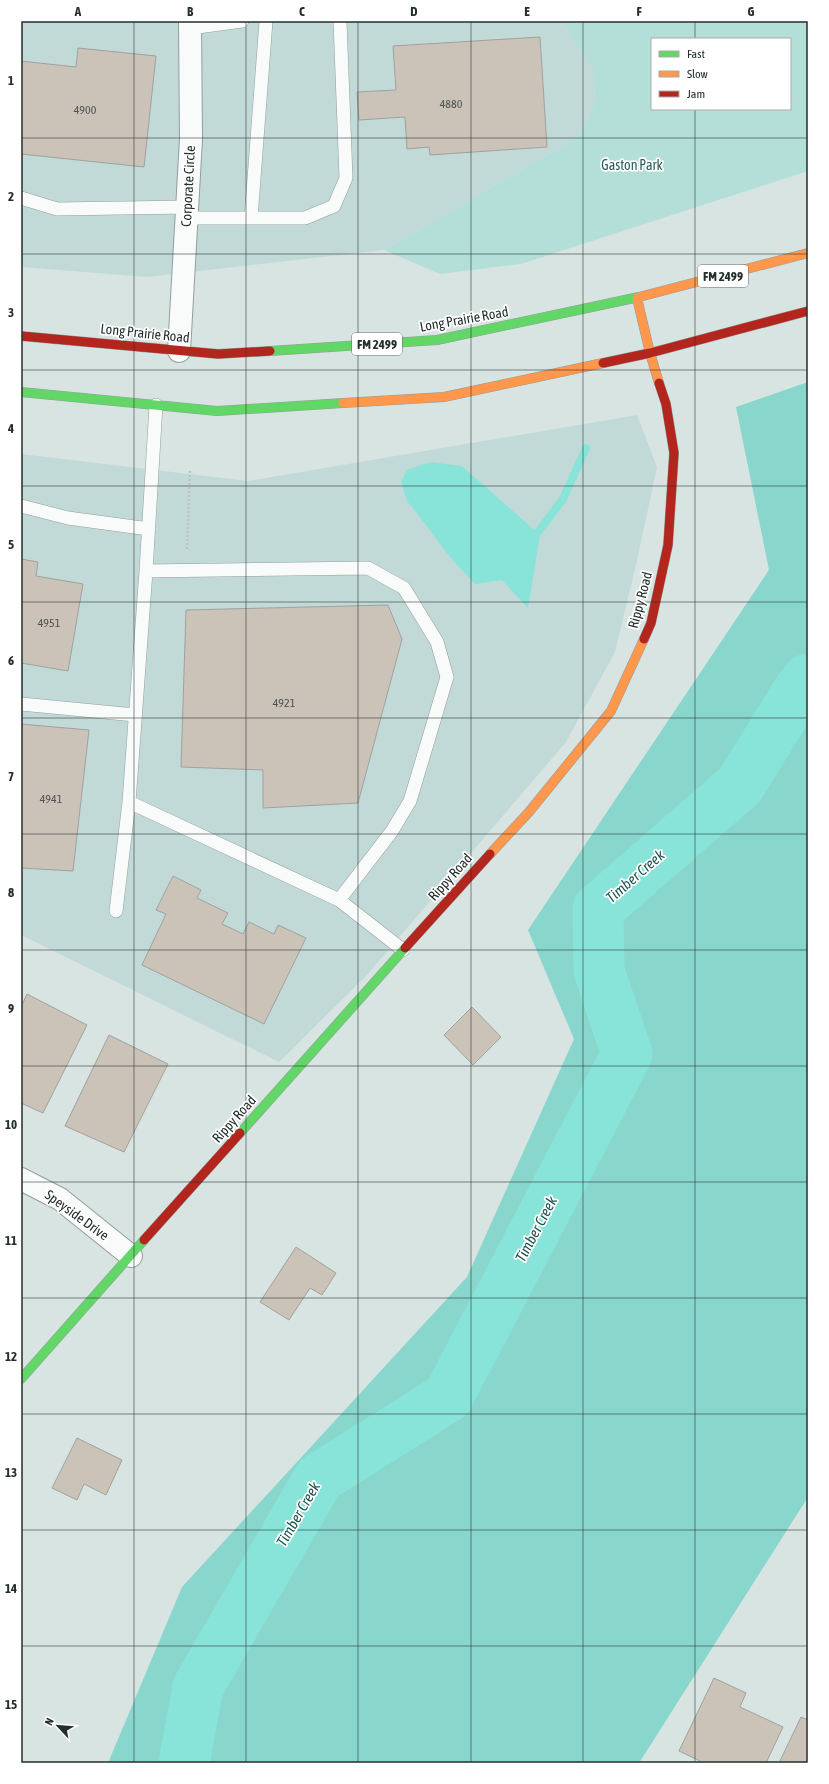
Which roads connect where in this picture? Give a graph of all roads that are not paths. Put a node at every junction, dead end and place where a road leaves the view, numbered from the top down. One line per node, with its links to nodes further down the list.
1 (242, 21): 4 (lane)
2 (266, 21): 7 (lane)
3 (340, 21): 7 (lane)
4 (190, 25): 6 (street, Corporate Circle)
5 (21, 198): 6 (lane)
6 (186, 213): 7 (lane); 12 (street, Corporate Circle)
7 (251, 218)
8 (808, 253): 9 (main road, Long Prairie Road / FM 2499)
9 (637, 298): 12 (main road, Long Prairie Road / FM 2499); 13 (main road, Rippy Road)
10 (808, 311): 13 (main road)
11 (21, 336): 12 (main road, Long Prairie Road / FM 2499)
12 (178, 350)
13 (650, 353): 15 (main road); 24 (main road, Rippy Road)
14 (21, 392): 15 (main road)
15 (156, 405): 17 (lane)
16 (21, 506): 17 (lane)
17 (149, 529): 18 (lane)
18 (146, 571): 20 (lane); 22 (lane)
19 (21, 704): 20 (lane)
20 (135, 715): 21 (lane)
21 (129, 802): 22 (lane); 23 (lane)
22 (338, 900): 24 (lane)
23 (116, 911)
24 (403, 950): 26 (main road, Rippy Road)
25 (21, 1179): 26 (street, Speyside Drive)
26 (131, 1256): 27 (main road, Rippy Road)
27 (21, 1379)

